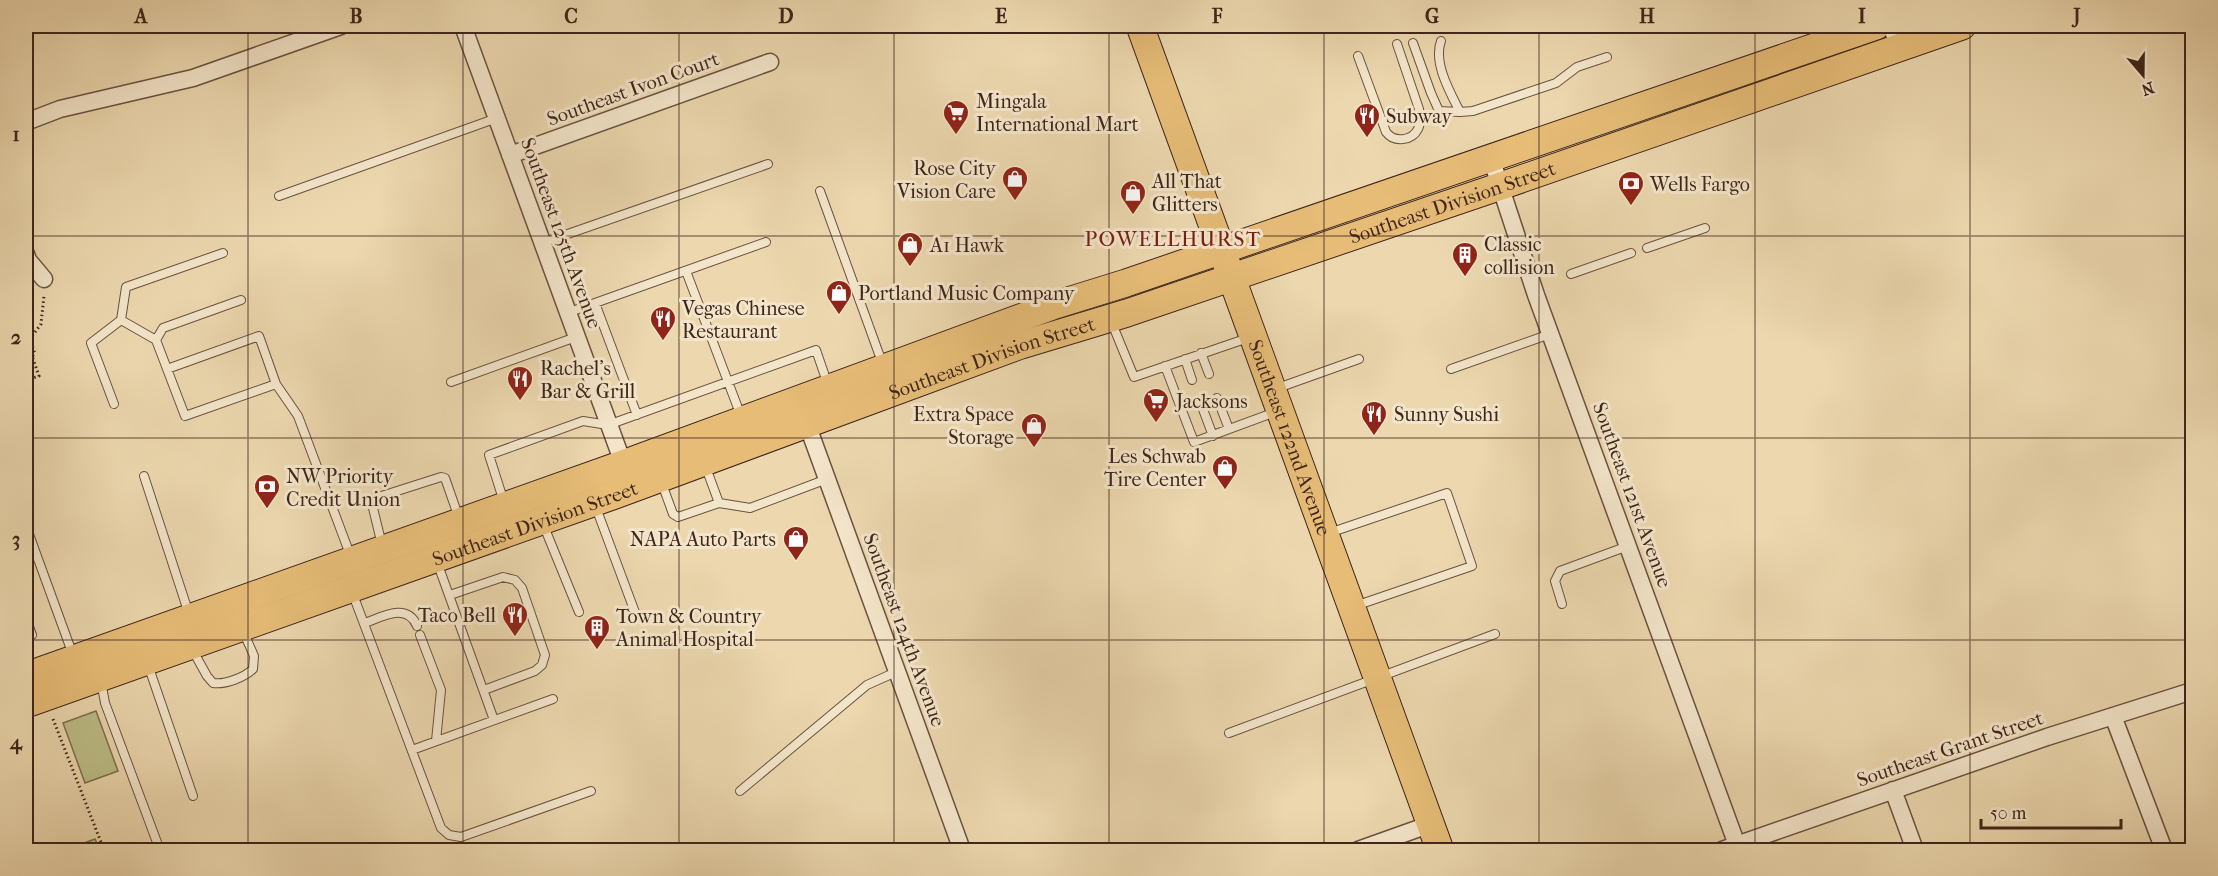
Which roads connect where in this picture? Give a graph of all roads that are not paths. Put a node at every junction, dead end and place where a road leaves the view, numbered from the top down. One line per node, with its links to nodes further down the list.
1 (341, 26): 15 (street)
2 (463, 26): 14 (street, Southeast 125th Avenue)
3 (1140, 26): 26 (main road, Southeast 122nd Avenue)
4 (1876, 26): 17 (main road, Southeast Division Street)
5 (1962, 26): 6 (main road, Southeast Division Street)
6 (1895, 36): 19 (main road, Southeast Division Street)
7 (1441, 41): 13 (lane)
8 (1413, 43): 13 (lane)
9 (1397, 44): 10 (lane)
10 (1358, 56)
11 (1607, 57): 13 (lane)
12 (770, 62): 16 (street, Southeast Ivon Court)
13 (1460, 112)
14 (496, 118): 16 (street, Southeast 125th Avenue); 21 (lane)
15 (26, 122)
16 (510, 155): 24 (street, Southeast 125th Avenue)
17 (1491, 158): 19 (street, Southeast 121st Avenue); 26 (main road, Southeast Division Street)
18 (768, 164): 24 (lane)
19 (1501, 186): 32 (main road, Southeast Division Street); 39 (street, Southeast 121st Avenue)
20 (820, 191): 47 (lane)
21 (279, 196)
22 (1705, 228): 25 (lane)
23 (766, 242): 30 (lane)
24 (542, 243): 36 (street, Southeast 125th Avenue)
25 (1647, 248)
26 (1222, 250): 32 (main road, Southeast 122nd Avenue); 47 (main road, Southeast Division Street)
27 (223, 253): 38 (lane)
28 (26, 254): 33 (street)
29 (1631, 254): 31 (lane)
30 (686, 271): 35 (lane); 53 (lane)
31 (1571, 274)
32 (1231, 276): 37 (main road, Southeast Division Street); 41 (main road, Southeast 122nd Avenue)
33 (44, 279)
34 (241, 300): 42 (lane)
35 (595, 303): 36 (lane); 60 (lane)
36 (567, 313): 40 (street, Southeast 125th Avenue)
37 (1110, 317): 46 (lane); 62 (main road, Southeast Division Street)
38 (121, 320): 42 (lane); 58 (lane)
39 (1550, 334): 49 (lane); 78 (street, Southeast 121st Avenue)
40 (576, 337): 52 (lane); 63 (street, Southeast 125th Avenue)
41 (1252, 337): 43 (lane); 57 (main road, Southeast 122nd Avenue)
42 (156, 340): 48 (lane)
43 (1201, 353): 44 (lane); 50 (lane)
44 (1185, 359): 46 (lane); 51 (lane)
45 (1359, 359): 57 (lane)
46 (1165, 366): 65 (lane)
47 (884, 368): 55 (main road, Southeast Division Street)
48 (167, 369): 54 (lane); 54 (lane)
49 (1451, 369)
50 (1209, 374)
51 (1192, 380)
52 (451, 382)
53 (728, 382): 55 (lane); 60 (lane); 61 (lane)
54 (276, 384): 80 (lane)
55 (829, 388): 61 (main road, Southeast Division Street); 62 (main road)
56 (1217, 398): 64 (lane)
57 (1276, 400): 64 (lane); 77 (main road, Southeast 122nd Avenue)
58 (114, 404)
59 (1201, 404): 65 (lane)
60 (638, 415): 63 (lane)
61 (742, 420): 68 (main road, Southeast Division Street)
62 (807, 424): 66 (main road, Southeast Division Street); 70 (street, Southeast 124th Avenue)
63 (608, 425): 68 (street, Southeast 125th Avenue); 73 (lane)
64 (1229, 429): 65 (lane)
65 (1213, 436)
66 (704, 462): 69 (main road, Southeast Division Street); 72 (lane)
67 (144, 476): 88 (lane)
68 (628, 476): 69 (main road, Southeast Division Street); 71 (main road, Southeast Division Street); 73 (main road, Southeast Division Street)
69 (660, 478): 72 (lane)
70 (827, 479): 72 (lane); 99 (street, Southeast 124th Avenue)
71 (593, 502): 74 (main road, Southeast Division Street); 87 (lane)
72 (719, 503)
73 (504, 505): 75 (main road, Southeast Division Street)
74 (542, 520): 81 (main road, Southeast Division Street); 86 (lane)
75 (460, 521): 79 (main road, Southeast Division Street); 79 (lane)
76 (26, 526): 97 (lane)
77 (1325, 534): 85 (main road, Southeast 122nd Avenue); 85 (lane)
78 (1628, 546): 84 (lane); 118 (street, Southeast 121st Avenue)
79 (383, 548): 80 (main road, Southeast Division Street)
80 (352, 559): 88 (main road, Southeast Division Street)
81 (436, 559): 82 (main road, Southeast Division Street); 83 (lane)
82 (350, 589): 90 (lane); 92 (main road, Southeast Division Street)
83 (450, 595): 103 (lane); 103 (lane)
84 (1562, 604)
85 (1352, 607): 101 (main road, Southeast 122nd Avenue)
86 (579, 612)
87 (636, 615)
88 (190, 617): 97 (main road, Southeast Division Street)
89 (26, 618): 95 (lane)
90 (365, 623): 91 (lane); 111 (lane)
91 (417, 626)
92 (242, 627): 96 (main road, Southeast Division Street); 96 (lane)
93 (1495, 634): 101 (lane)
94 (420, 635): 110 (lane)
95 (26, 637)
96 (190, 646): 98 (main road, Southeast Division Street)
97 (75, 658): 100 (main road, Southeast Division Street)
98 (147, 661): 102 (main road, Southeast Division Street); 115 (lane)
99 (896, 672): 114 (lane); 119 (street, Southeast 124th Avenue)
100 (26, 676)
101 (1377, 677): 109 (lane); 116 (main road, Southeast 122nd Avenue)
102 (100, 678): 106 (main road, Southeast Division Street); 117 (lane)
103 (484, 690): 108 (lane)
104 (2193, 691): 107 (street, Southeast Grant Street)
105 (553, 699): 108 (lane)
106 (35, 701)
107 (2113, 716): 112 (street, Southeast Grant Street); 123 (street)
108 (494, 720): 110 (lane)
109 (1229, 733)
110 (436, 741): 111 (lane)
111 (412, 750): 113 (lane)
112 (1893, 790): 118 (street, Southeast Grant Street); 122 (street)
113 (591, 791)
114 (740, 791)
115 (193, 796)
116 (1431, 824): 120 (street); 121 (main road, Southeast 122nd Avenue)
117 (158, 845)
118 (1730, 848)
119 (962, 850)
120 (1358, 850)
121 (1440, 850)
122 (1915, 850)
123 (2164, 850)

